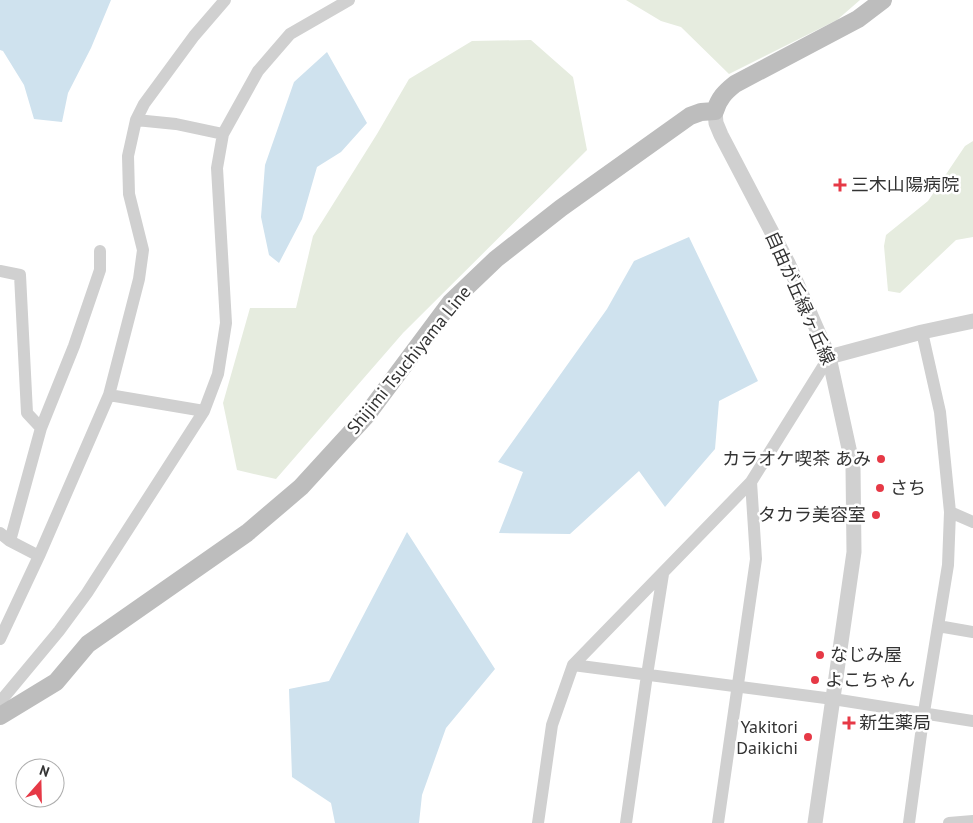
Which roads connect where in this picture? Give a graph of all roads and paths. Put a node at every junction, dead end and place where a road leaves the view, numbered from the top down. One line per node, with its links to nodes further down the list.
1 (225, 0): 5 (street)
2 (349, 0): 6 (street)
3 (883, 0): 4 (main road)
4 (715, 111): 11 (street, 自由が丘緑ヶ丘線); 31 (main road, Shijimi Tsuchiyama Line)
5 (136, 120): 6 (street); 12 (street)
6 (223, 134): 13 (street)
7 (100, 252): 14 (street)
8 (0, 271): 14 (street)
9 (973, 321): 10 (street)
10 (922, 332): 11 (street); 16 (street)
11 (829, 357): 15 (street); 28 (street, 自由が丘緑ヶ丘線)
12 (109, 395): 13 (street); 20 (street)
13 (204, 411): 29 (street)
14 (41, 428): 19 (street)
15 (751, 482): 21 (street); 27 (street)
16 (950, 512): 17 (street); 22 (street)
17 (973, 522)
18 (0, 533): 19 (street)
19 (10, 541): 20 (street)
20 (39, 556): 24 (street)
21 (663, 574): 25 (street); 26 (street)
22 (938, 626): 23 (street); 30 (street)
23 (973, 632)
24 (0, 639)
25 (573, 665): 26 (street); 34 (street)
26 (647, 675): 27 (street); 35 (street)
27 (737, 687): 28 (street); 36 (street)
28 (833, 699): 30 (street); 37 (street, 自由が丘緑ヶ丘線)
29 (0, 702)
30 (924, 712): 32 (street); 38 (street)
31 (0, 716)
32 (973, 721)
33 (973, 821): 39 (street)
34 (538, 823)
35 (626, 823)
36 (718, 823)
37 (815, 823)
38 (910, 823)
39 (949, 823)

